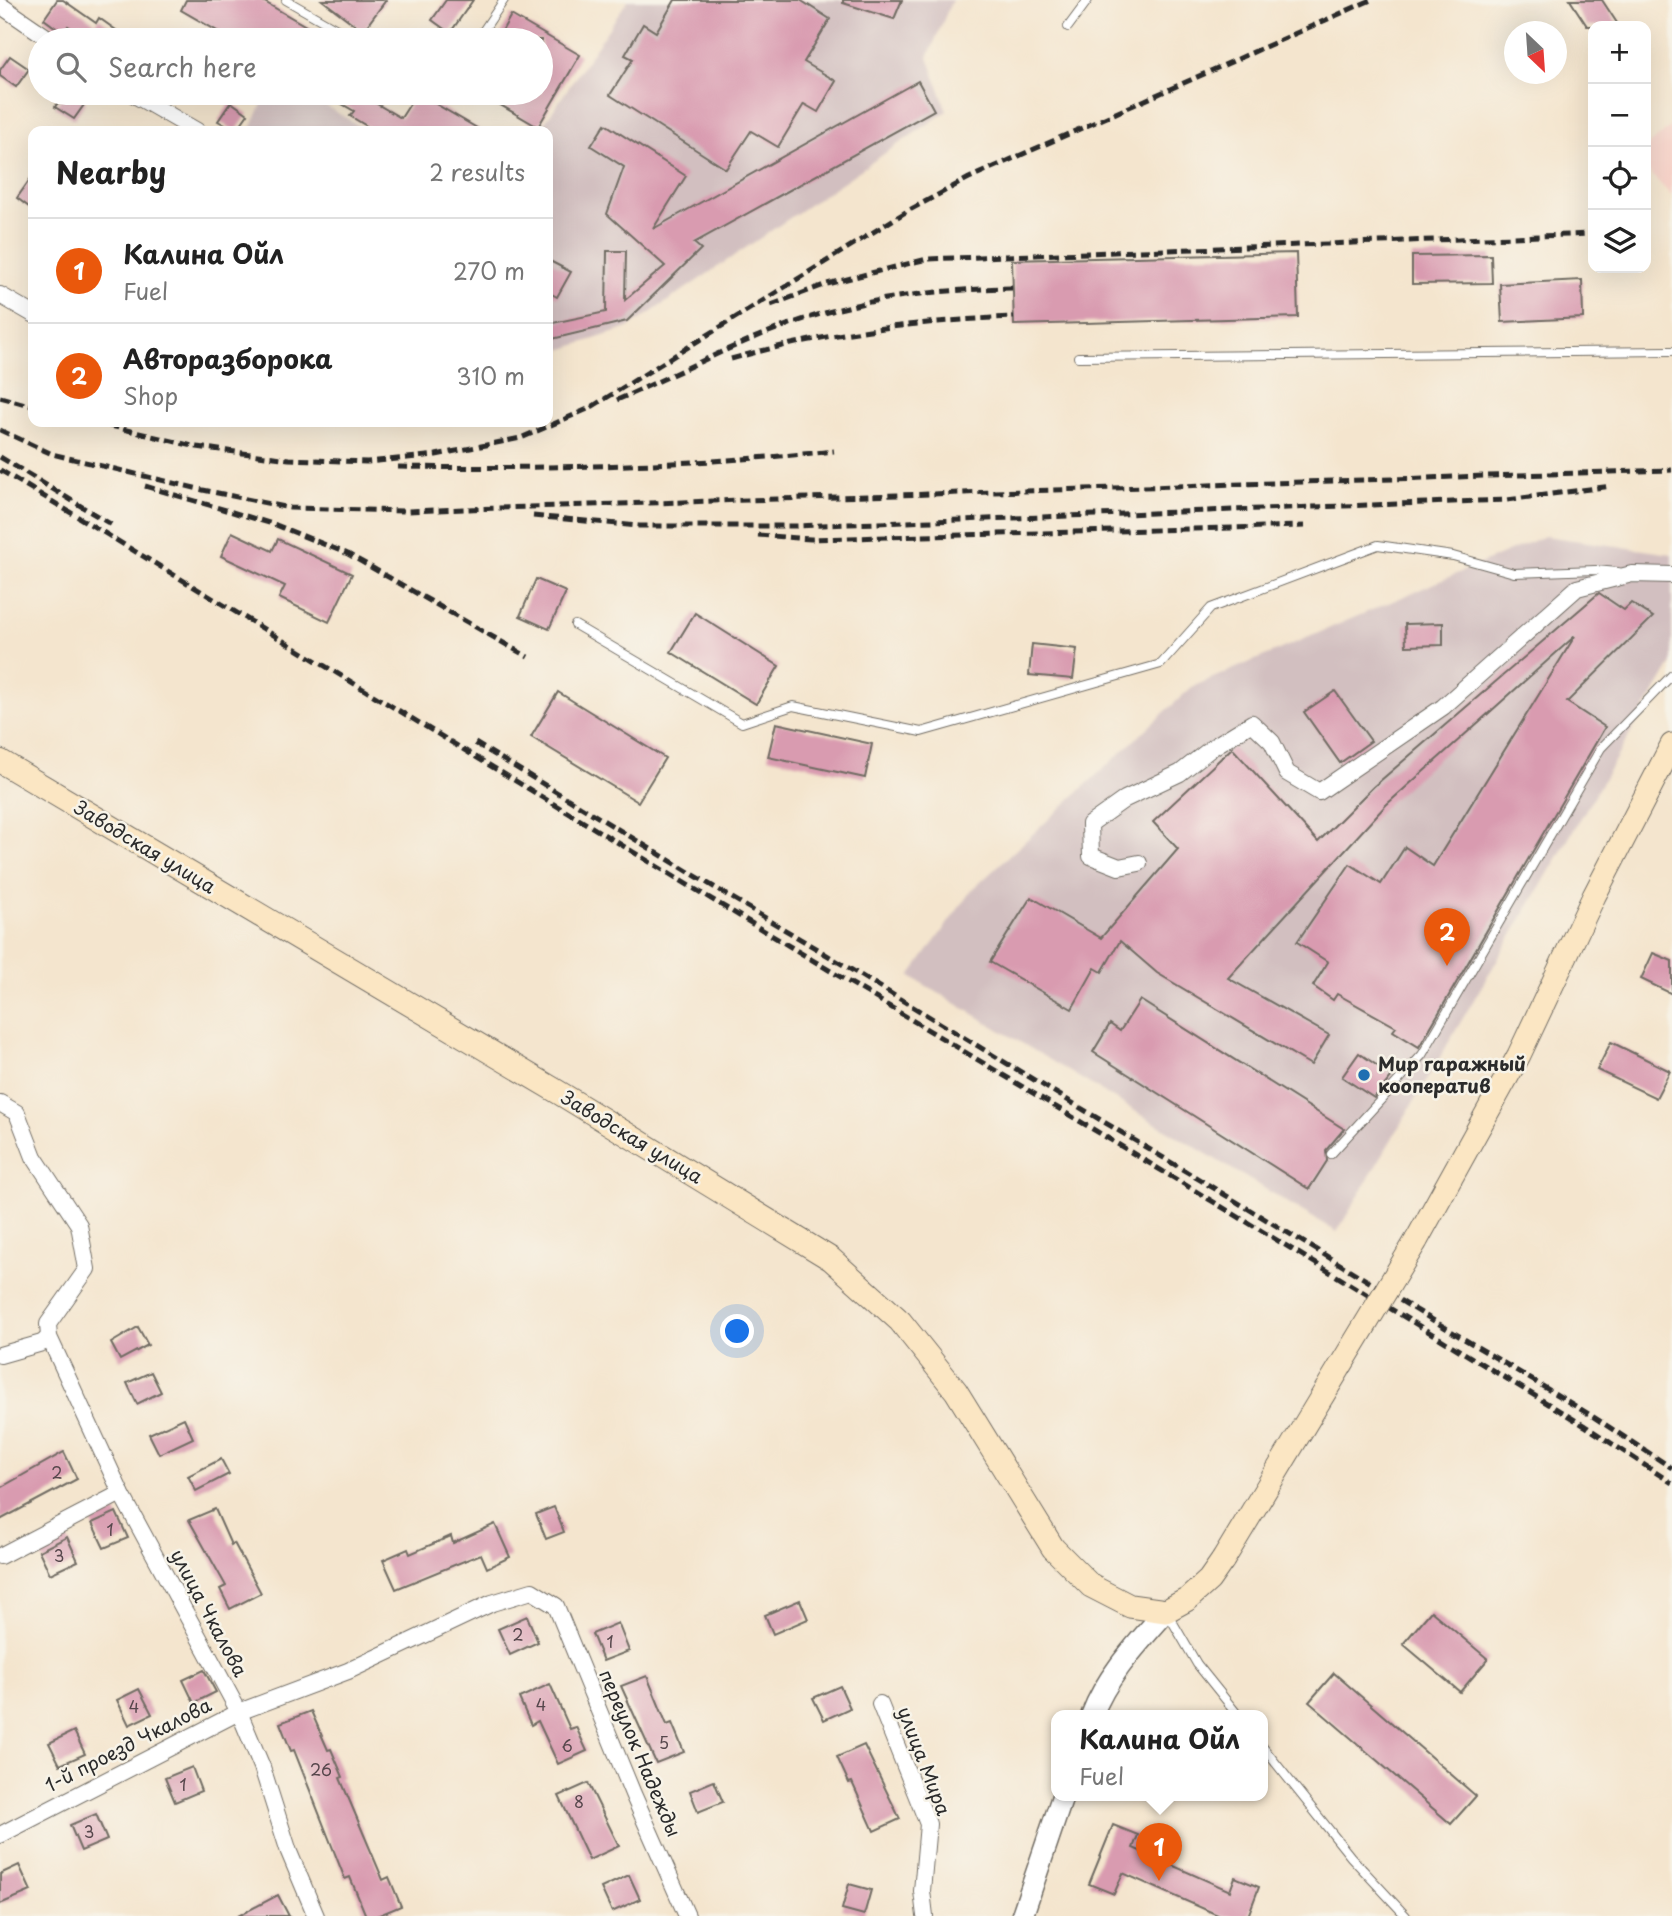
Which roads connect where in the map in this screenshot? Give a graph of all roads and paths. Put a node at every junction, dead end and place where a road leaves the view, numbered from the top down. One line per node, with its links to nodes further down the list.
1 (286, 0): 7 (lane)
2 (504, 0): 8 (lane)
3 (1088, 0): 5 (lane)
4 (0, 5): 6 (street)
5 (1068, 27)
6 (34, 28)
7 (335, 28)
8 (485, 28)
9 (152, 105): 10 (street)
10 (188, 126)
11 (0, 295): 12 (street)
12 (28, 311)
13 (1672, 351): 14 (lane)
14 (1078, 357)
15 (1632, 574): 16 (street); 17 (lane); 21 (street)
16 (1672, 575)
17 (575, 625)
18 (1672, 675): 23 (lane)
19 (1672, 745): 29 (main road, bridge)
20 (0, 761): 29 (main road, Заводская улица)
21 (1139, 863)
22 (0, 1103): 24 (street)
23 (1331, 1154)
24 (49, 1336): 25 (street); 26 (street, улица Чкалова)
25 (0, 1355)
26 (121, 1493): 27 (street); 33 (street, улица Чкалова)
27 (0, 1556)
28 (556, 1606): 33 (street, 1-й проезд Чкалова); 38 (street, переулок Надежды)
29 (1166, 1611): 31 (street); 32 (lane)
30 (880, 1704): 39 (street, улица Мира)
31 (1094, 1710)
32 (1234, 1710)
33 (239, 1712): 36 (street, 1-й проезд Чкалова); 37 (street, улица Чкалова)
34 (1268, 1753): 41 (lane)
35 (1061, 1801): 40 (street)
36 (0, 1836)
37 (316, 1916)
38 (687, 1916)
39 (925, 1916)
40 (1022, 1916)
41 (1406, 1916)

